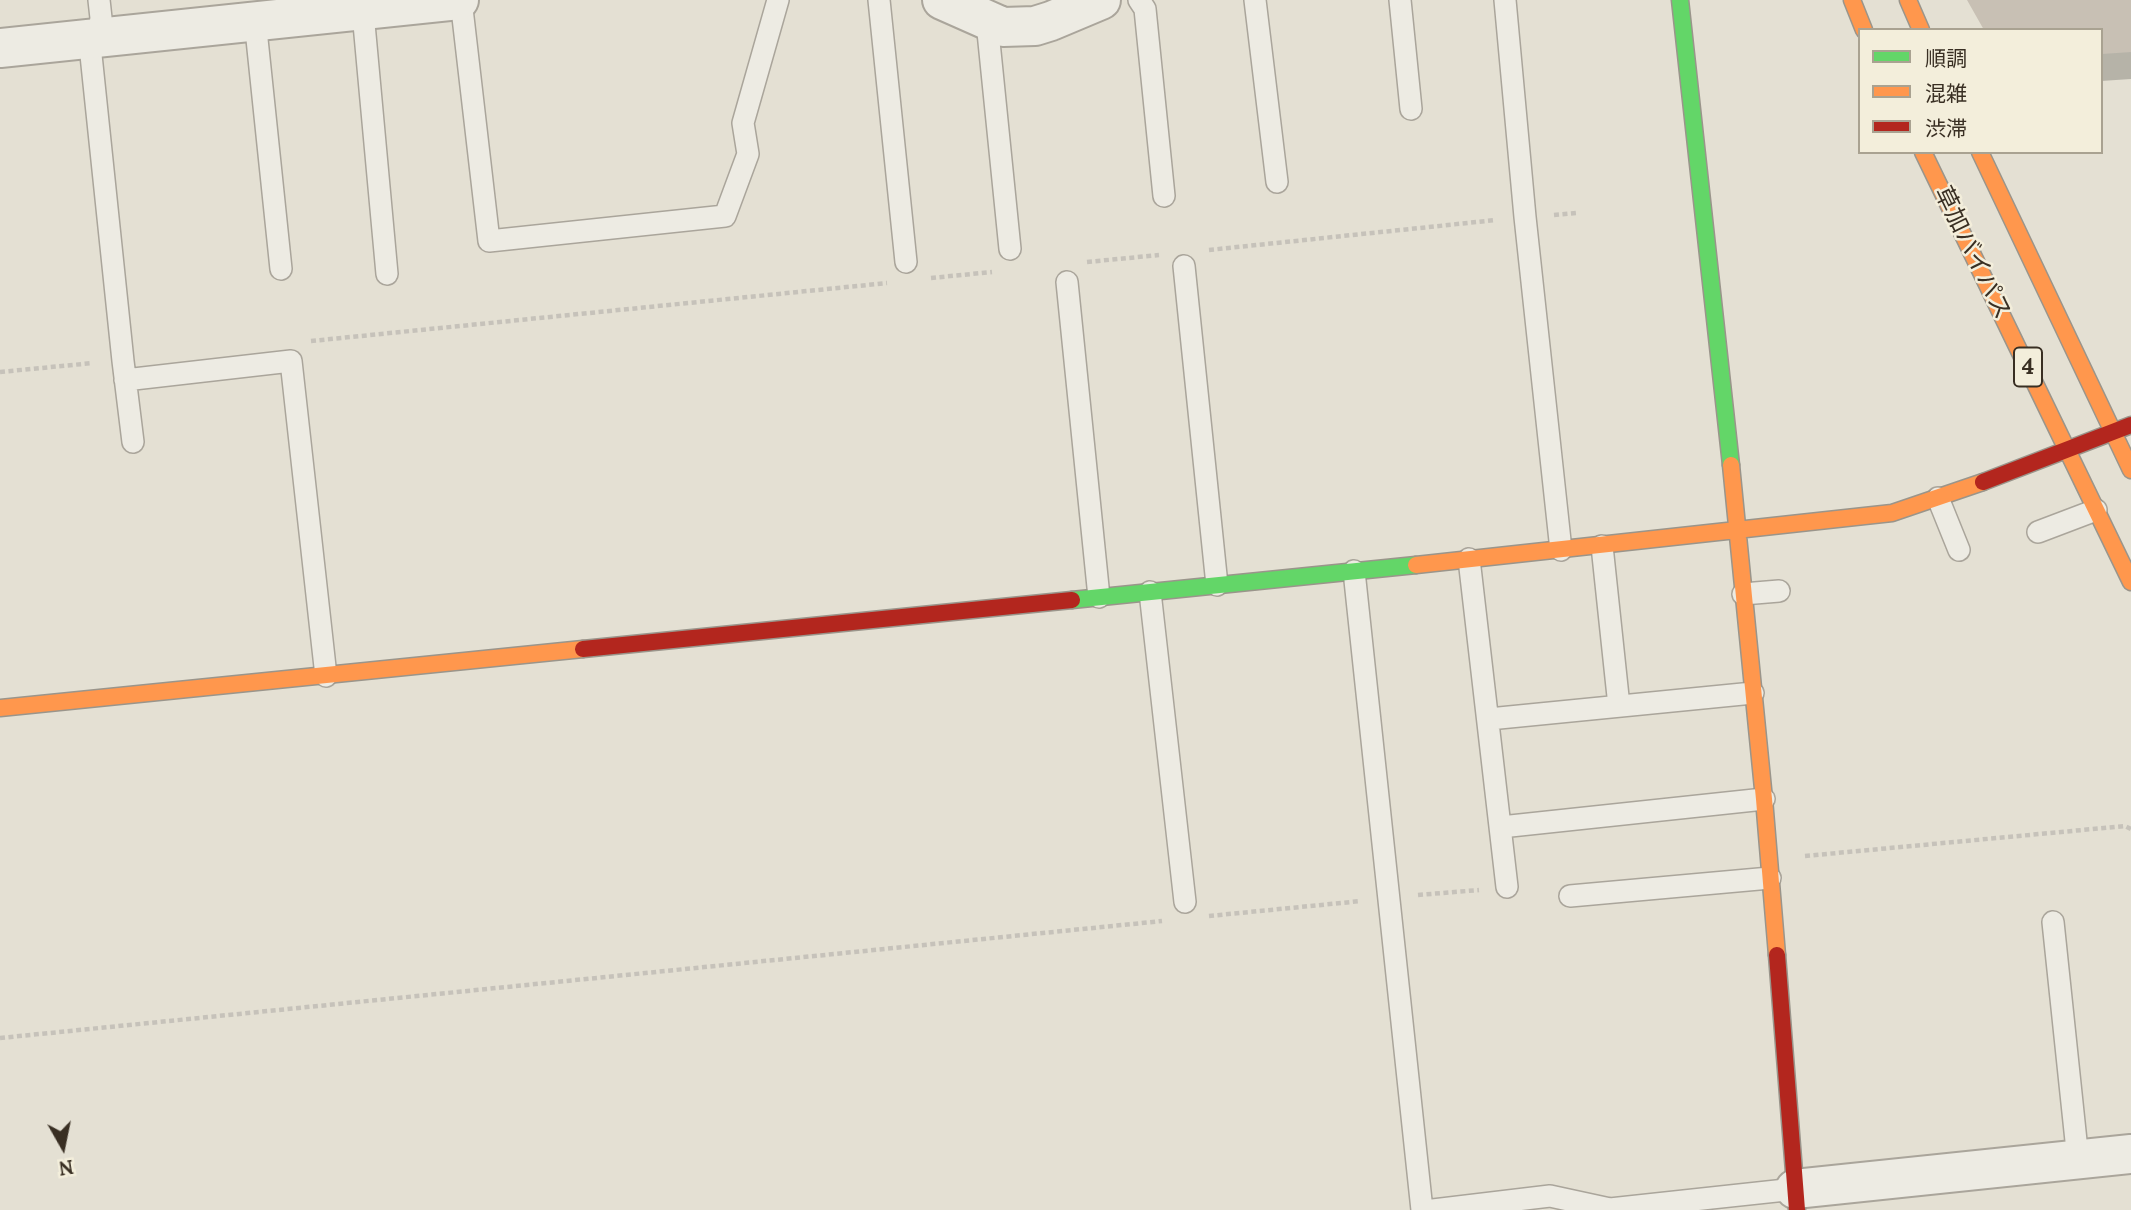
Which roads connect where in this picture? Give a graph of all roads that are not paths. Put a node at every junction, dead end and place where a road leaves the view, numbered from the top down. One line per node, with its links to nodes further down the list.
1 (460, 0): 2 (lane); 13 (street)
2 (778, 0)
3 (879, 0): 28 (lane)
4 (942, 0): 16 (street)
5 (1101, 0): 16 (street)
6 (1139, 0): 24 (lane)
7 (1255, 0): 23 (lane)
8 (1400, 0): 20 (lane)
9 (1504, 0): 42 (lane)
10 (1680, 0): 39 (main road)
11 (1852, 0): 17 (main road)
12 (1908, 0): 18 (main road)
13 (363, 4): 15 (street); 29 (lane)
14 (99, 18): 15 (street); 19 (street); 31 (lane)
15 (255, 20): 27 (lane)
16 (991, 22): 25 (lane)
17 (1863, 28)
18 (1921, 28)
19 (0, 48)
20 (1411, 109)
21 (1924, 154): 35 (main road, 草加バイパス / 4)
22 (1981, 154): 33 (main road, 草加バイパス / 4)
23 (1277, 182)
24 (1164, 196)
25 (1010, 249)
26 (1184, 266): 47 (lane)
27 (281, 269)
28 (903, 272)
29 (387, 274)
30 (1067, 282): 51 (lane)
31 (124, 370): 34 (lane); 52 (lane)
32 (2131, 425): 33 (main road)
33 (2112, 433): 35 (main road); 36 (main road, 草加バイパス / 4)
34 (133, 442)
35 (2066, 449): 37 (main road); 38 (main road, 草加バイパス / 4)
36 (2131, 470)
37 (1938, 498): 39 (main road); 43 (lane)
38 (2096, 510): 40 (lane); 46 (main road, 草加バイパス / 4)
39 (1738, 531): 41 (main road); 50 (main road)
40 (2038, 532)
41 (1602, 546): 42 (main road); 54 (lane)
42 (1561, 550): 44 (main road)
43 (1959, 550)
44 (1469, 559): 45 (main road); 56 (lane)
45 (1354, 571): 47 (main road); 67 (lane)
46 (2131, 582)
47 (1217, 585): 49 (main road)
48 (1779, 591): 50 (lane)
49 (1150, 592): 51 (main road); 62 (lane)
50 (1744, 594): 53 (main road)
51 (1099, 597): 52 (main road)
52 (326, 676): 55 (main road)
53 (1753, 693): 54 (lane); 57 (main road)
54 (1619, 706): 56 (lane)
55 (0, 708)
56 (1489, 719): 58 (lane)
57 (1764, 799): 58 (lane); 59 (main road)
58 (1501, 827): 60 (lane)
59 (1770, 868): 61 (lane); 66 (main road)
60 (1507, 887)
61 (1570, 896)
62 (1185, 902)
63 (2053, 922): 65 (lane)
64 (2131, 1154): 65 (street)
65 (2078, 1160): 66 (street)
66 (1796, 1199): 68 (lane)
67 (1422, 1210)
68 (1433, 1210)

